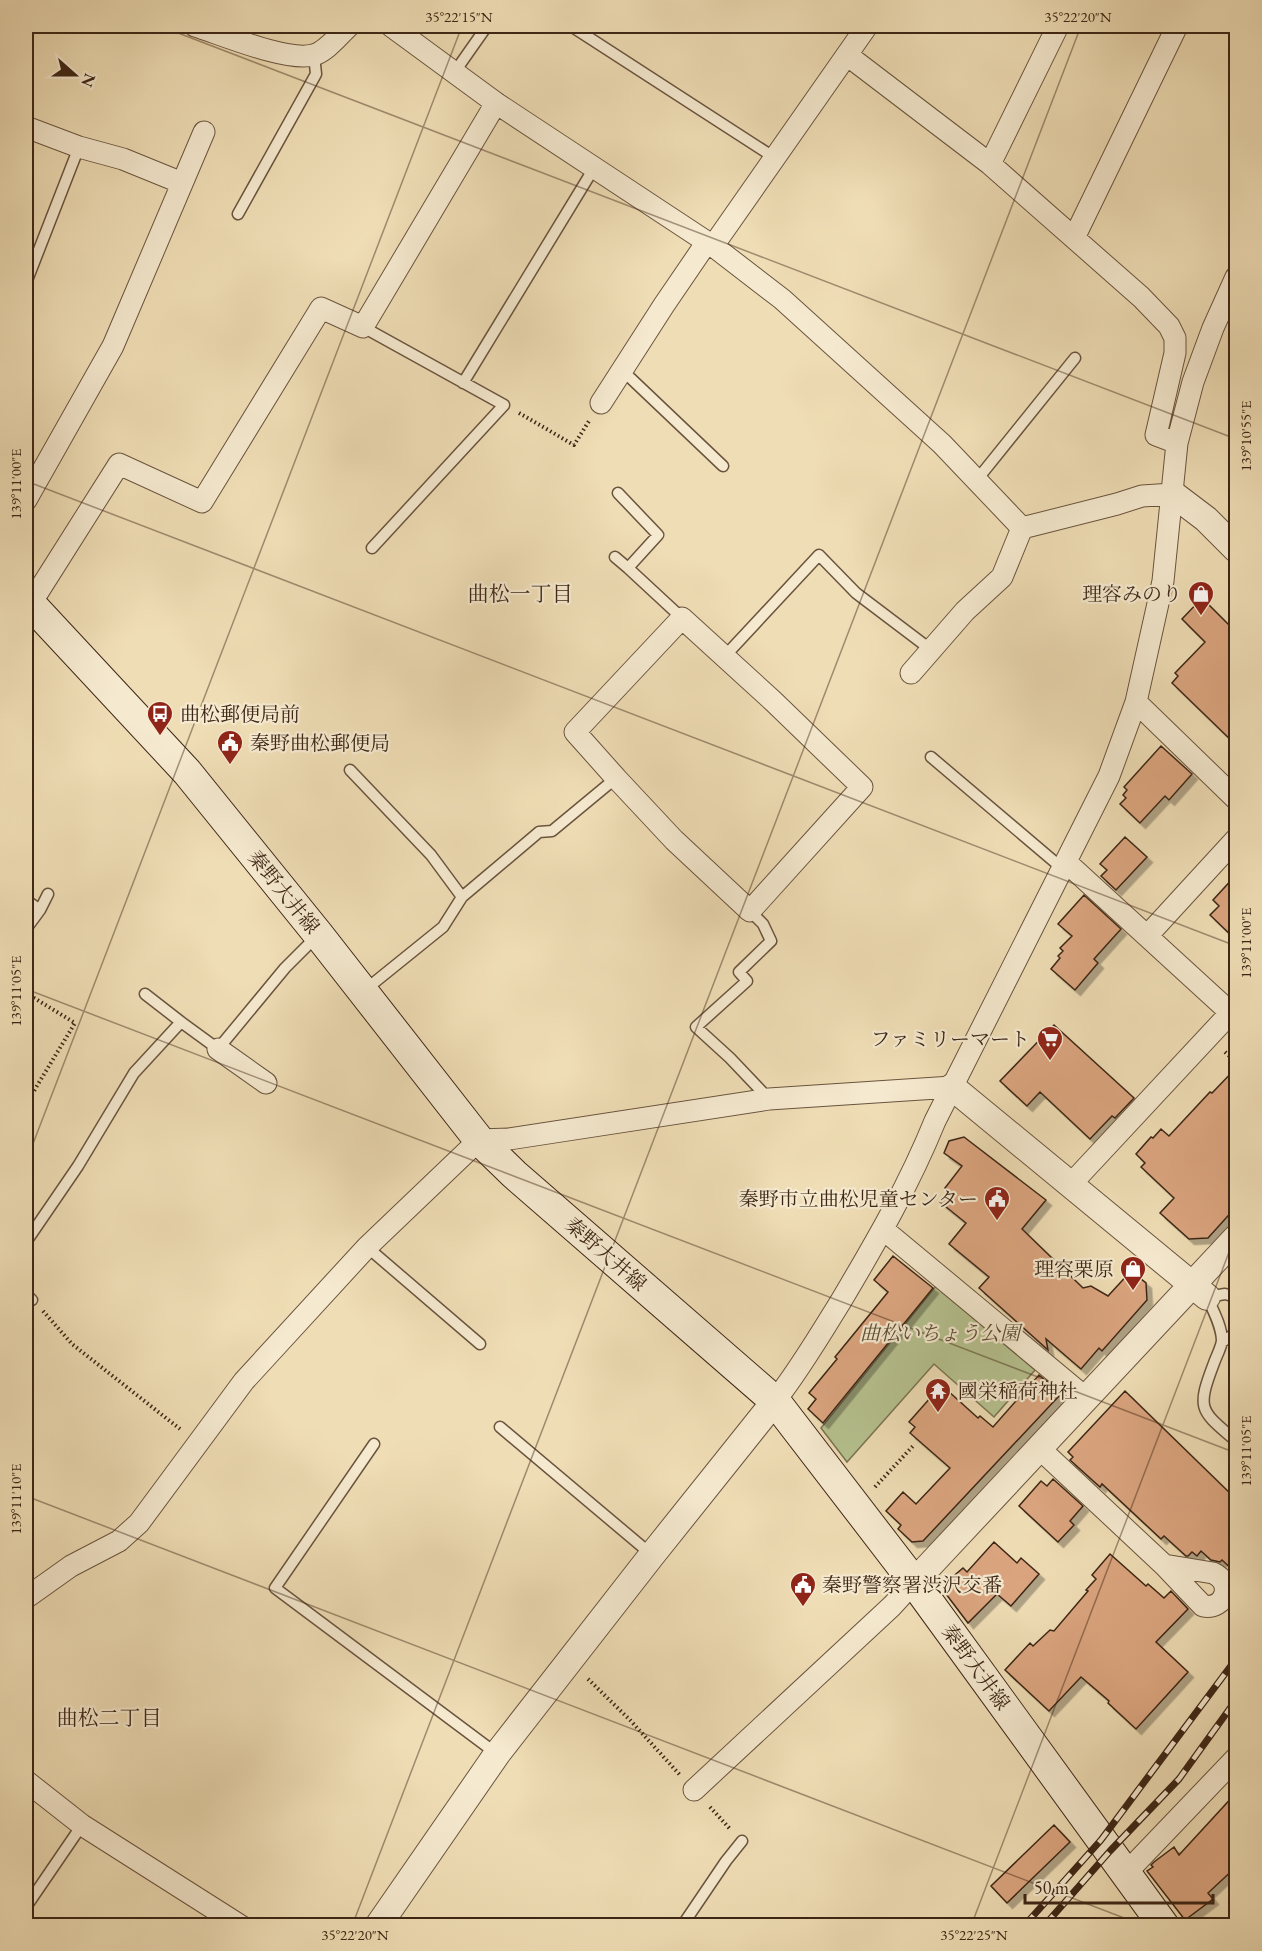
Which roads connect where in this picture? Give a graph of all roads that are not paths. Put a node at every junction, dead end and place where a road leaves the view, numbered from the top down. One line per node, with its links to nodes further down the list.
1 (195, 26): 9 (street)
2 (349, 26): 9 (street)
3 (391, 26): 11 (street)
4 (487, 26): 11 (lane)
5 (571, 26): 16 (lane)
6 (864, 26): 10 (street)
7 (1058, 26): 17 (street)
8 (1177, 26): 21 (street)
9 (314, 55): 20 (lane)
10 (847, 55): 16 (street); 17 (street)
11 (454, 73): 12 (street)
12 (496, 103): 18 (street); 25 (street)
13 (26, 127): 15 (street)
14 (204, 132): 19 (street)
15 (79, 147): 19 (street); 24 (lane)
16 (775, 158): 22 (street)
17 (990, 164): 21 (street)
18 (594, 168): 22 (street); 28 (lane)
19 (182, 183): 35 (street)
20 (238, 214)
21 (1074, 238): 30 (street)
22 (710, 244): 27 (street); 32 (street)
23 (1236, 277): 30 (street)
24 (26, 283)
25 (363, 327): 28 (lane); 41 (street)
26 (1075, 358): 32 (lane)
27 (622, 370): 29 (street); 31 (lane)
28 (463, 383): 37 (lane)
29 (601, 403)
30 (1177, 443): 34 (street)
31 (723, 466)
32 (976, 481): 36 (street)
33 (618, 493): 40 (lane)
34 (1173, 494): 36 (street); 38 (street); 46 (street)
35 (26, 500)
36 (1022, 528): 43 (street)
37 (372, 548)
38 (1236, 549)
39 (615, 556): 40 (lane)
40 (628, 568): 42 (lane)
41 (27, 604): 59 (main road, 秦野大井線)
42 (682, 618): 44 (street); 49 (street)
43 (930, 649): 44 (lane); 45 (street)
44 (725, 656): 57 (street)
45 (911, 673)
46 (1136, 702): 50 (street); 52 (street)
47 (932, 757): 52 (lane)
48 (350, 770): 54 (lane)
49 (616, 778): 54 (lane); 57 (street)
50 (1236, 799)
51 (1236, 839): 60 (street)
52 (1064, 865): 60 (street); 67 (street)
53 (48, 894): 56 (lane)
54 (462, 897): 61 (lane)
55 (26, 900): 56 (lane)
56 (40, 910): 58 (lane)
57 (750, 911): 68 (lane)
58 (26, 929)
59 (318, 934): 61 (main road, 秦野大井線); 65 (lane)
60 (1147, 936): 63 (street)
61 (363, 992): 69 (main road, 秦野大井線)
62 (145, 994): 64 (lane)
63 (1234, 1010): 70 (street)
64 (181, 1022): 65 (lane); 73 (lane)
65 (218, 1049): 66 (street)
66 (266, 1083)
67 (952, 1087): 68 (street); 70 (street); 71 (street)
68 (769, 1099): 69 (street)
69 (479, 1140): 74 (street); 81 (main road, 秦野大井線)
70 (1071, 1185): 75 (street)
71 (884, 1230): 80 (street); 81 (street)
72 (1236, 1238): 75 (street)
73 (26, 1242)
74 (367, 1247): 79 (lane); 91 (street)
75 (1200, 1291): 76 (lane); 78 (lane); 80 (street)
76 (1236, 1297)
77 (1236, 1334): 78 (lane)
78 (1222, 1342): 82 (lane)
79 (480, 1344)
80 (1086, 1398): 87 (street)
81 (775, 1401): 88 (street); 90 (main road, 秦野大井線)
82 (1215, 1422): 83 (lane); 85 (lane)
83 (1236, 1426)
84 (500, 1427): 88 (lane)
85 (1236, 1441)
86 (374, 1444): 92 (lane)
87 (1039, 1448): 89 (street); 90 (street)
88 (652, 1555): 92 (street)
89 (1164, 1565)
90 (914, 1582): 95 (street); 98 (main road, 秦野大井線)
91 (26, 1598)
92 (497, 1754): 101 (street)
93 (1236, 1758): 98 (street)
94 (26, 1781): 96 (street)
95 (694, 1790)
96 (82, 1825): 99 (lane); 100 (street)
97 (742, 1841): 102 (lane)
98 (1126, 1873): 103 (main road, 秦野大井線)
99 (26, 1907)
100 (241, 1926)
101 (378, 1926)
102 (682, 1926)
103 (1164, 1926)

